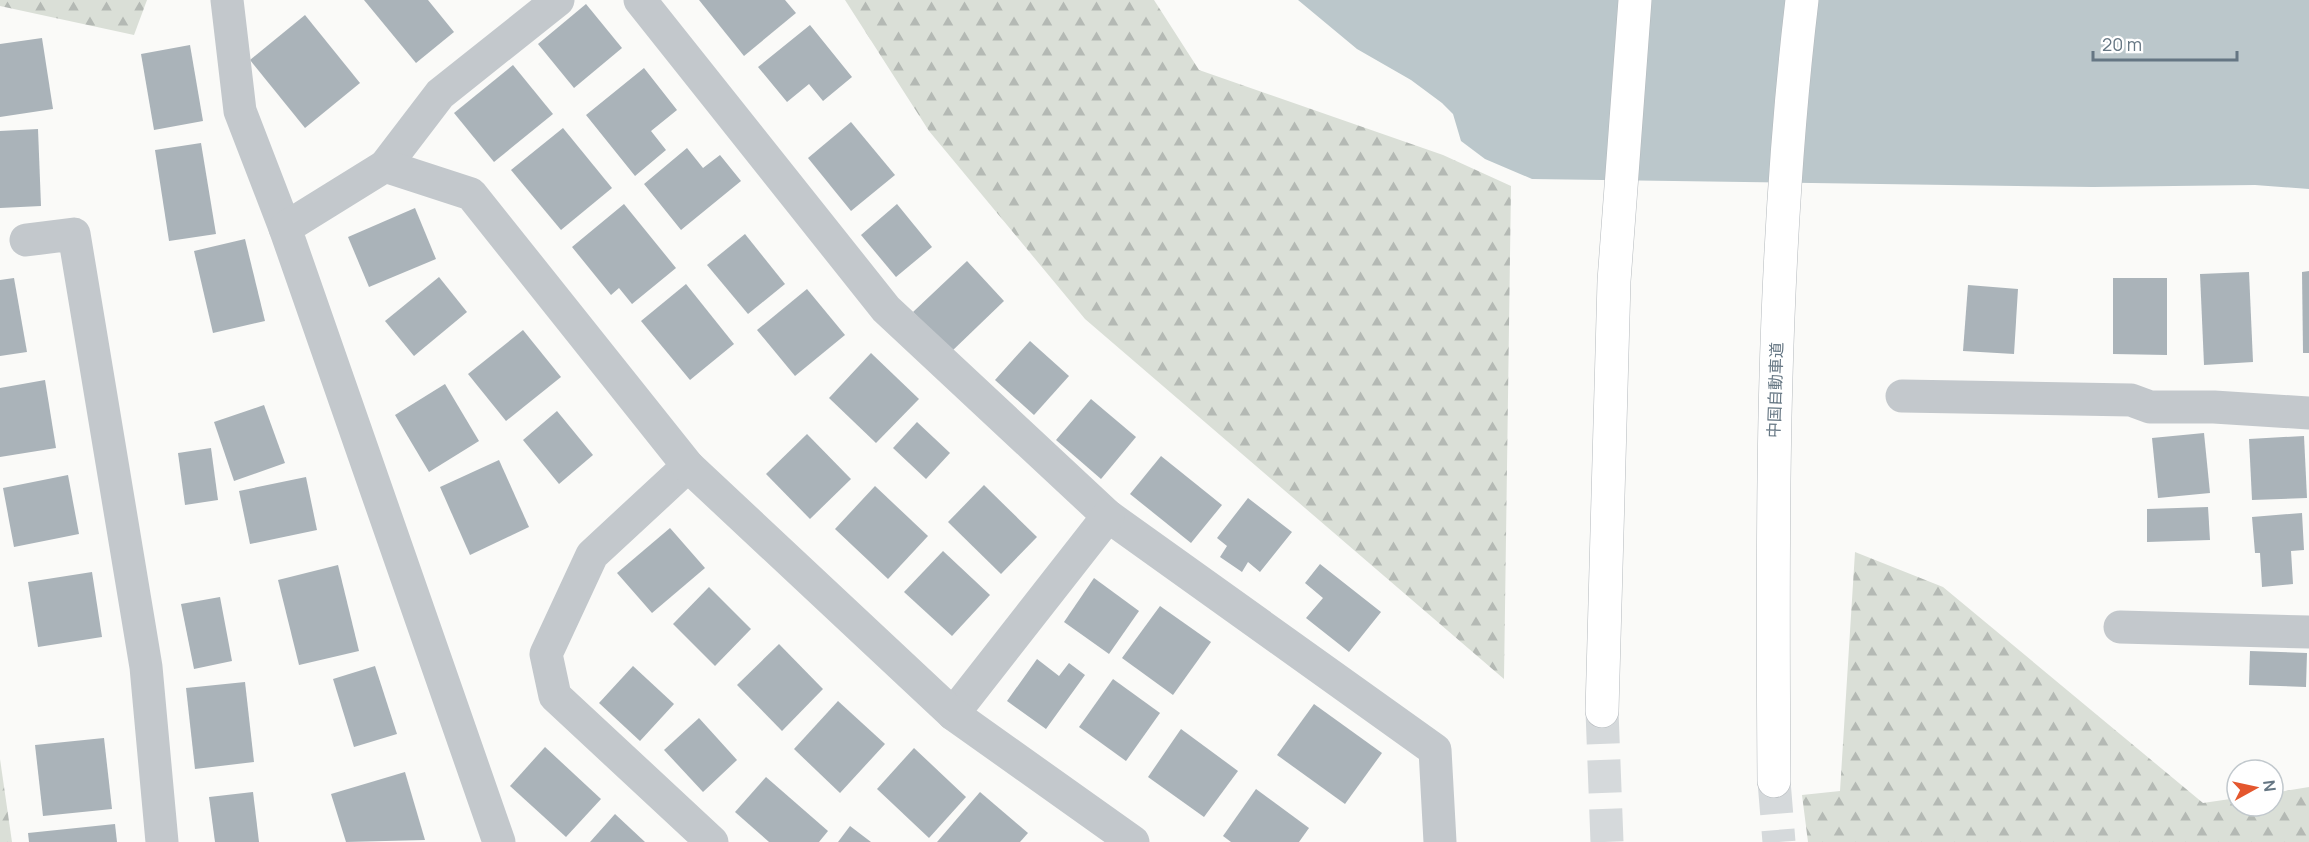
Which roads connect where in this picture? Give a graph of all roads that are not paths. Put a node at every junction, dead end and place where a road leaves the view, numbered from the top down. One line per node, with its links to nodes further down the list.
1 (227, 0): 7 (street)
2 (558, 0): 6 (street)
3 (640, 0): 12 (street)
4 (1635, 0): 15 (highway)
5 (1802, 0): 17 (highway, 中国自動車道)
6 (385, 166): 7 (street); 11 (street)
7 (285, 228): 19 (street)
8 (26, 240): 18 (street)
9 (1902, 396): 10 (street)
10 (2309, 412)
11 (688, 466): 16 (street); 20 (street)
12 (1108, 516): 16 (street); 22 (street)
13 (2120, 627): 14 (street)
14 (2309, 632)
15 (1602, 711)
16 (953, 714): 21 (street)
17 (1774, 781)
18 (162, 842)
19 (499, 842)
20 (712, 842)
21 (1133, 842)
22 (1440, 842)

